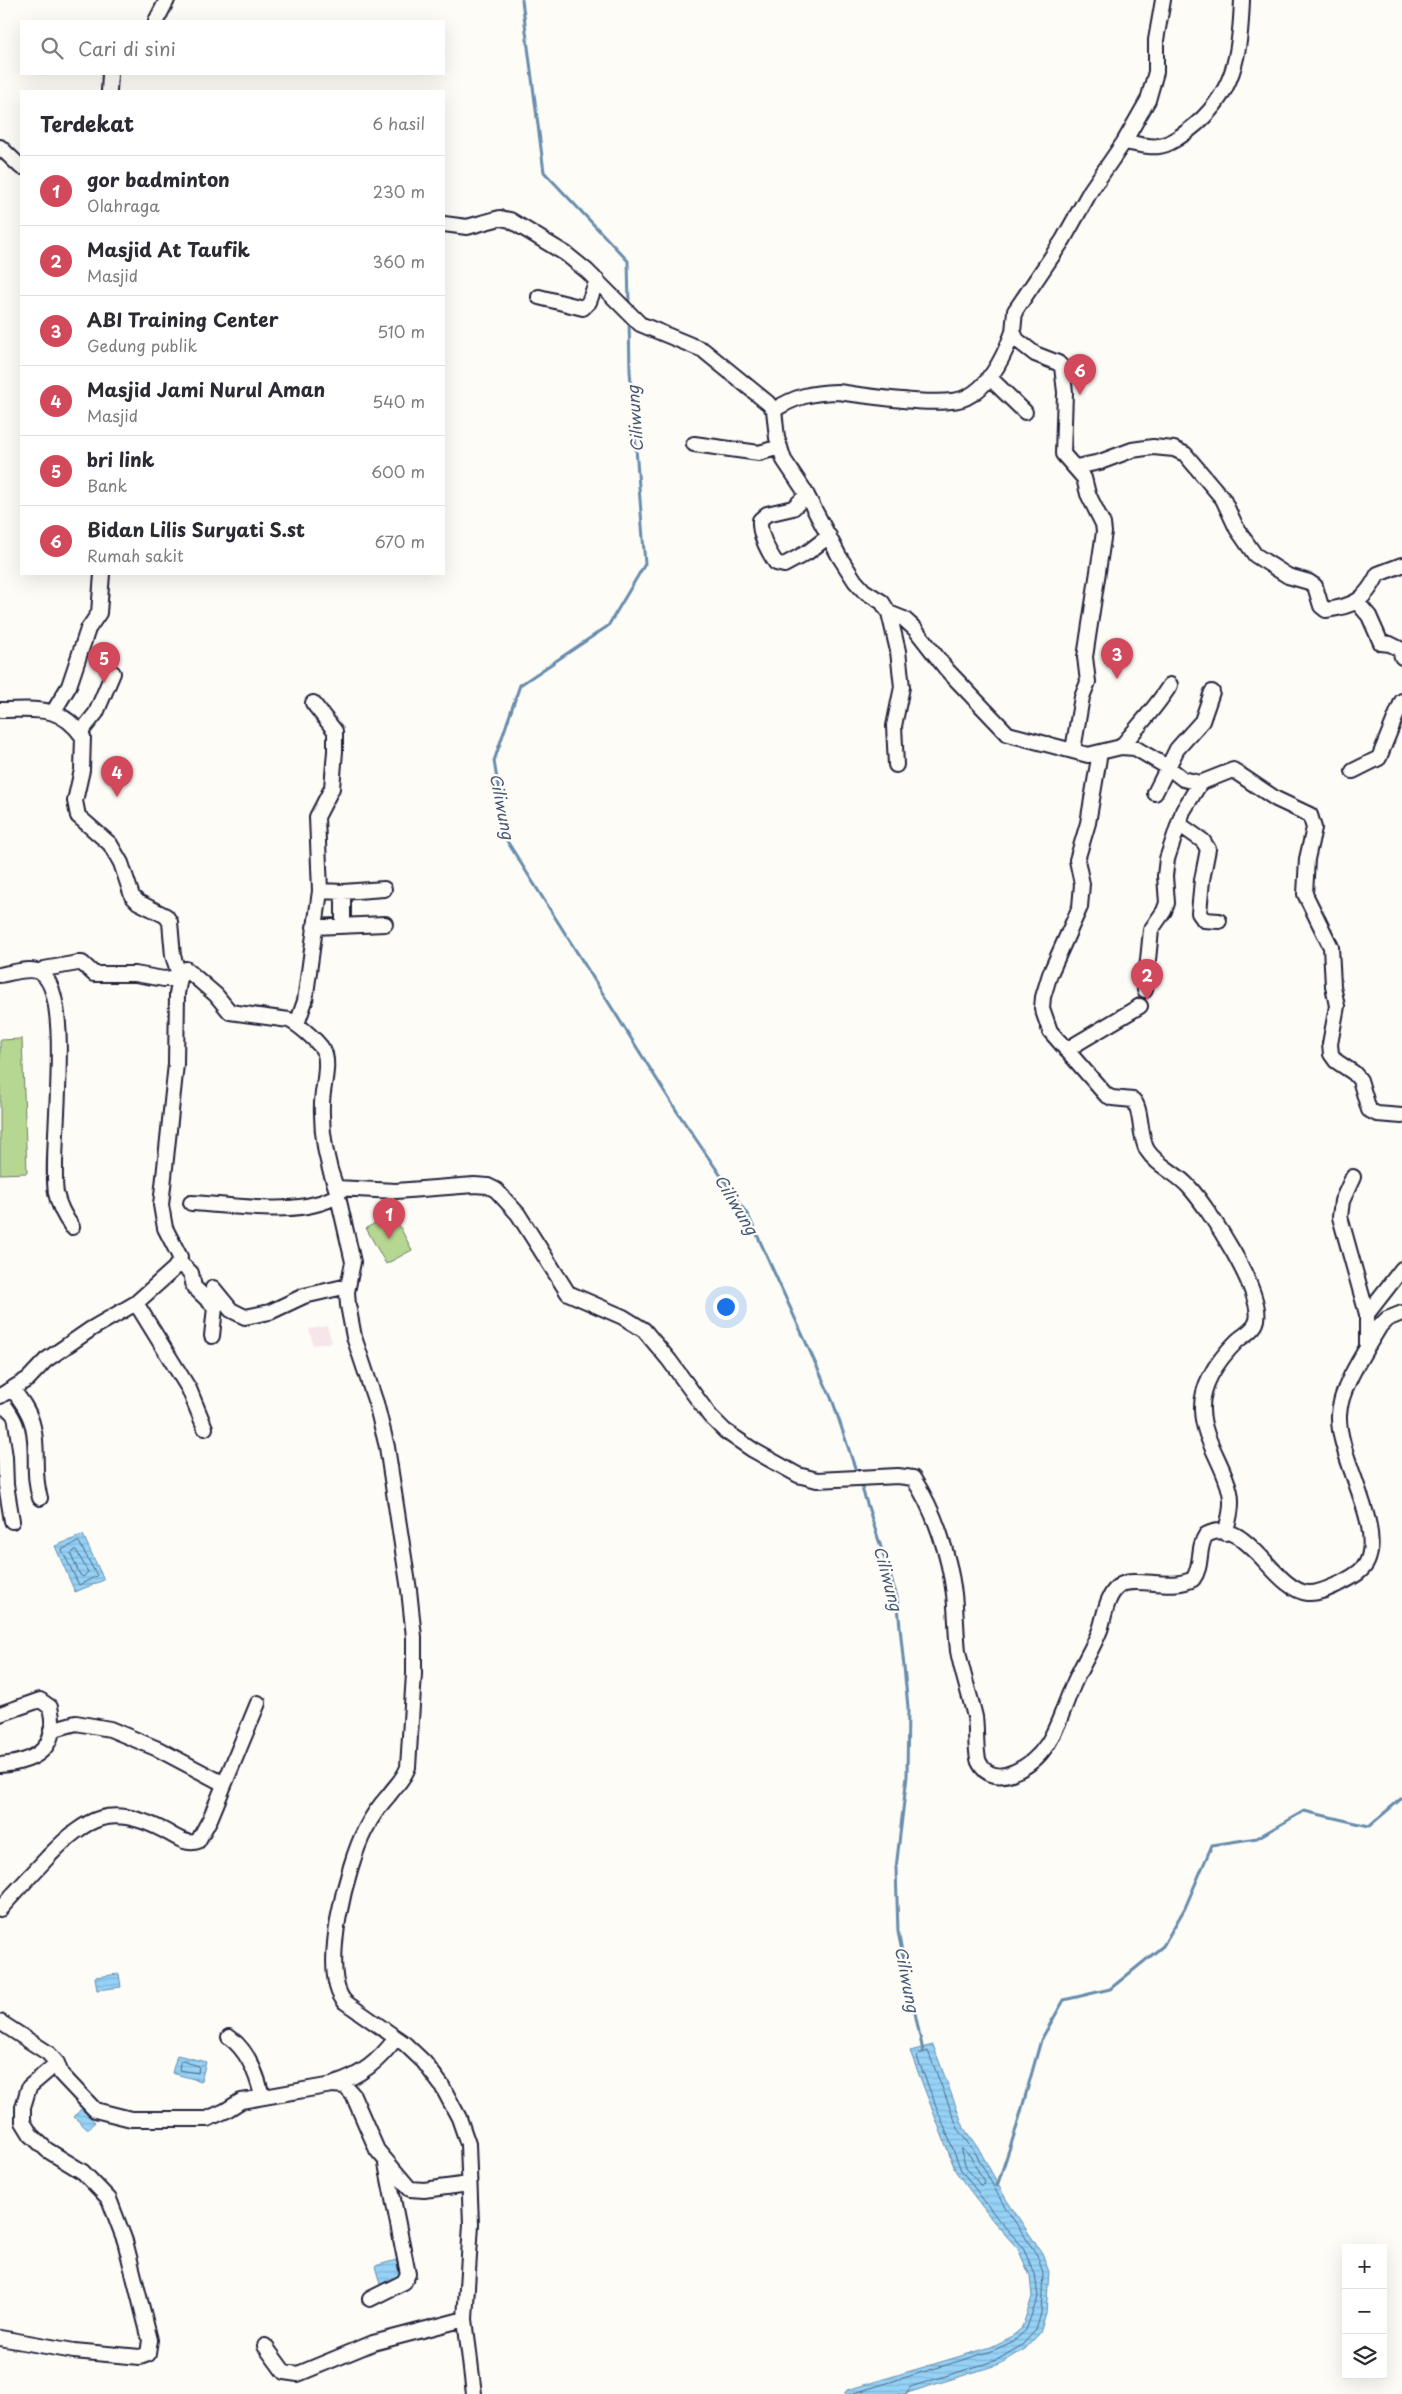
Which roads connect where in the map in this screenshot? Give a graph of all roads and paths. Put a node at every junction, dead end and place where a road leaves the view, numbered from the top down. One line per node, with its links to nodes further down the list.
1 (167, 0): 4 (street)
2 (1162, 0): 7 (street)
3 (1242, 0): 7 (street)
4 (157, 20)
5 (110, 75): 6 (street)
6 (109, 90)
7 (1124, 142): 13 (street)
8 (0, 147): 9 (street)
9 (20, 166)
10 (445, 224): 11 (street)
11 (596, 280): 12 (street); 15 (street)
12 (539, 297)
13 (1013, 332): 14 (street); 19 (street)
14 (989, 377): 15 (street); 16 (street)
15 (774, 410): 18 (street)
16 (1025, 412)
17 (694, 444): 18 (street)
18 (780, 447): 20 (street)
19 (1076, 467): 24 (street); 36 (street)
20 (807, 495): 21 (street); 21 (street)
21 (829, 536): 25 (street)
22 (1402, 565): 24 (street)
23 (102, 575): 33 (street)
24 (1358, 602): 26 (street)
25 (889, 613): 36 (street); 38 (street)
26 (1402, 657)
27 (113, 673): 34 (street)
28 (1170, 685): 35 (street)
29 (1212, 692): 39 (street)
30 (1402, 701): 40 (street)
31 (313, 703): 45 (street)
32 (0, 710): 33 (street)
33 (54, 712): 34 (street)
34 (80, 733): 53 (street)
35 (1121, 747): 37 (street); 39 (street)
36 (1073, 750): 37 (street)
37 (1096, 754): 57 (street)
38 (896, 764)
39 (1169, 768): 41 (street); 42 (street)
40 (1353, 771)
41 (1200, 783): 43 (street); 58 (street)
42 (1155, 793)
43 (1179, 824): 47 (street); 54 (street)
44 (384, 889): 46 (street)
45 (320, 891): 46 (street); 50 (street)
46 (343, 892): 49 (street)
47 (1219, 922)
48 (385, 924): 49 (street)
49 (342, 925): 50 (street)
50 (314, 927): 56 (street)
51 (41, 972): 52 (street); 53 (street); 62 (street)
52 (0, 975)
53 (180, 977): 56 (street); 63 (street)
54 (1145, 990)
55 (1140, 1006): 57 (street)
56 (297, 1024): 60 (street)
57 (1066, 1050): 77 (street)
58 (1402, 1116)
59 (1353, 1177): 69 (street)
60 (337, 1191): 61 (street); 65 (street); 77 (street)
61 (191, 1203)
62 (72, 1227)
63 (180, 1262): 67 (street); 70 (street)
64 (1402, 1269): 69 (street)
65 (348, 1286): 66 (street); 86 (street)
66 (213, 1288)
67 (136, 1303): 72 (street); 74 (street)
68 (1402, 1313): 71 (street)
69 (1367, 1314): 71 (street)
70 (212, 1336)
71 (1367, 1349): 77 (street)
72 (6, 1392): 75 (street)
73 (0, 1423): 76 (street)
74 (205, 1428)
75 (40, 1498)
76 (12, 1521)
77 (1226, 1533)
78 (258, 1703): 82 (street)
79 (0, 1714): 80 (street)
80 (51, 1730): 81 (street); 82 (street)
81 (0, 1765)
82 (224, 1784): 83 (street)
83 (0, 1909)
84 (0, 2022): 87 (street)
85 (229, 2038): 89 (street)
86 (396, 2038): 88 (street); 91 (street)
87 (57, 2063): 89 (street); 94 (street)
88 (332, 2085): 89 (street); 90 (street)
89 (262, 2096)
90 (386, 2161): 91 (street); 92 (street)
91 (469, 2184): 93 (street)
92 (370, 2299)
93 (465, 2319): 95 (street); 96 (street)
94 (0, 2338)
95 (265, 2346)
96 (474, 2394)

